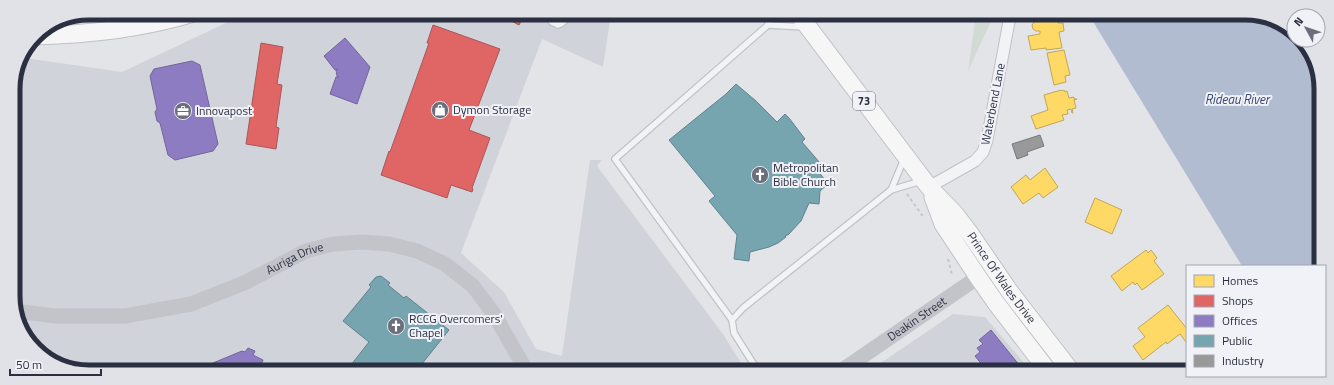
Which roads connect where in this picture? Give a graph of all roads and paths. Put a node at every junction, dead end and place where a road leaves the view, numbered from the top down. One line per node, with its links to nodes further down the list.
1 (170, 20): 8 (main road)
2 (550, 20): 3 (lane)
3 (565, 20)
4 (769, 20): 7 (lane)
5 (1009, 20): 10 (street, Waterbend Lane)
6 (804, 21): 7 (lane); 9 (main road, Prince Of Wales Drive / 73)
7 (768, 25): 15 (lane)
8 (46, 36)
9 (906, 156): 10 (main road, Prince Of Wales Drive / 73); 11 (lane)
10 (927, 184): 11 (lane); 12 (main road, Prince Of Wales Drive / 73); 13 (main road, Prince Of Wales Drive / 73)
11 (891, 190): 15 (lane)
12 (992, 266): 13 (street, Deakin Street); 20 (main road, Prince Of Wales Drive / 73)
13 (978, 277): 18 (street, Deakin Street); 19 (main road, Prince Of Wales Drive / 73)
14 (22, 312): 16 (street, Auriga Drive)
15 (732, 320): 17 (lane)
16 (523, 365)
17 (754, 365)
18 (849, 365)
19 (1043, 365)
20 (1066, 365)

